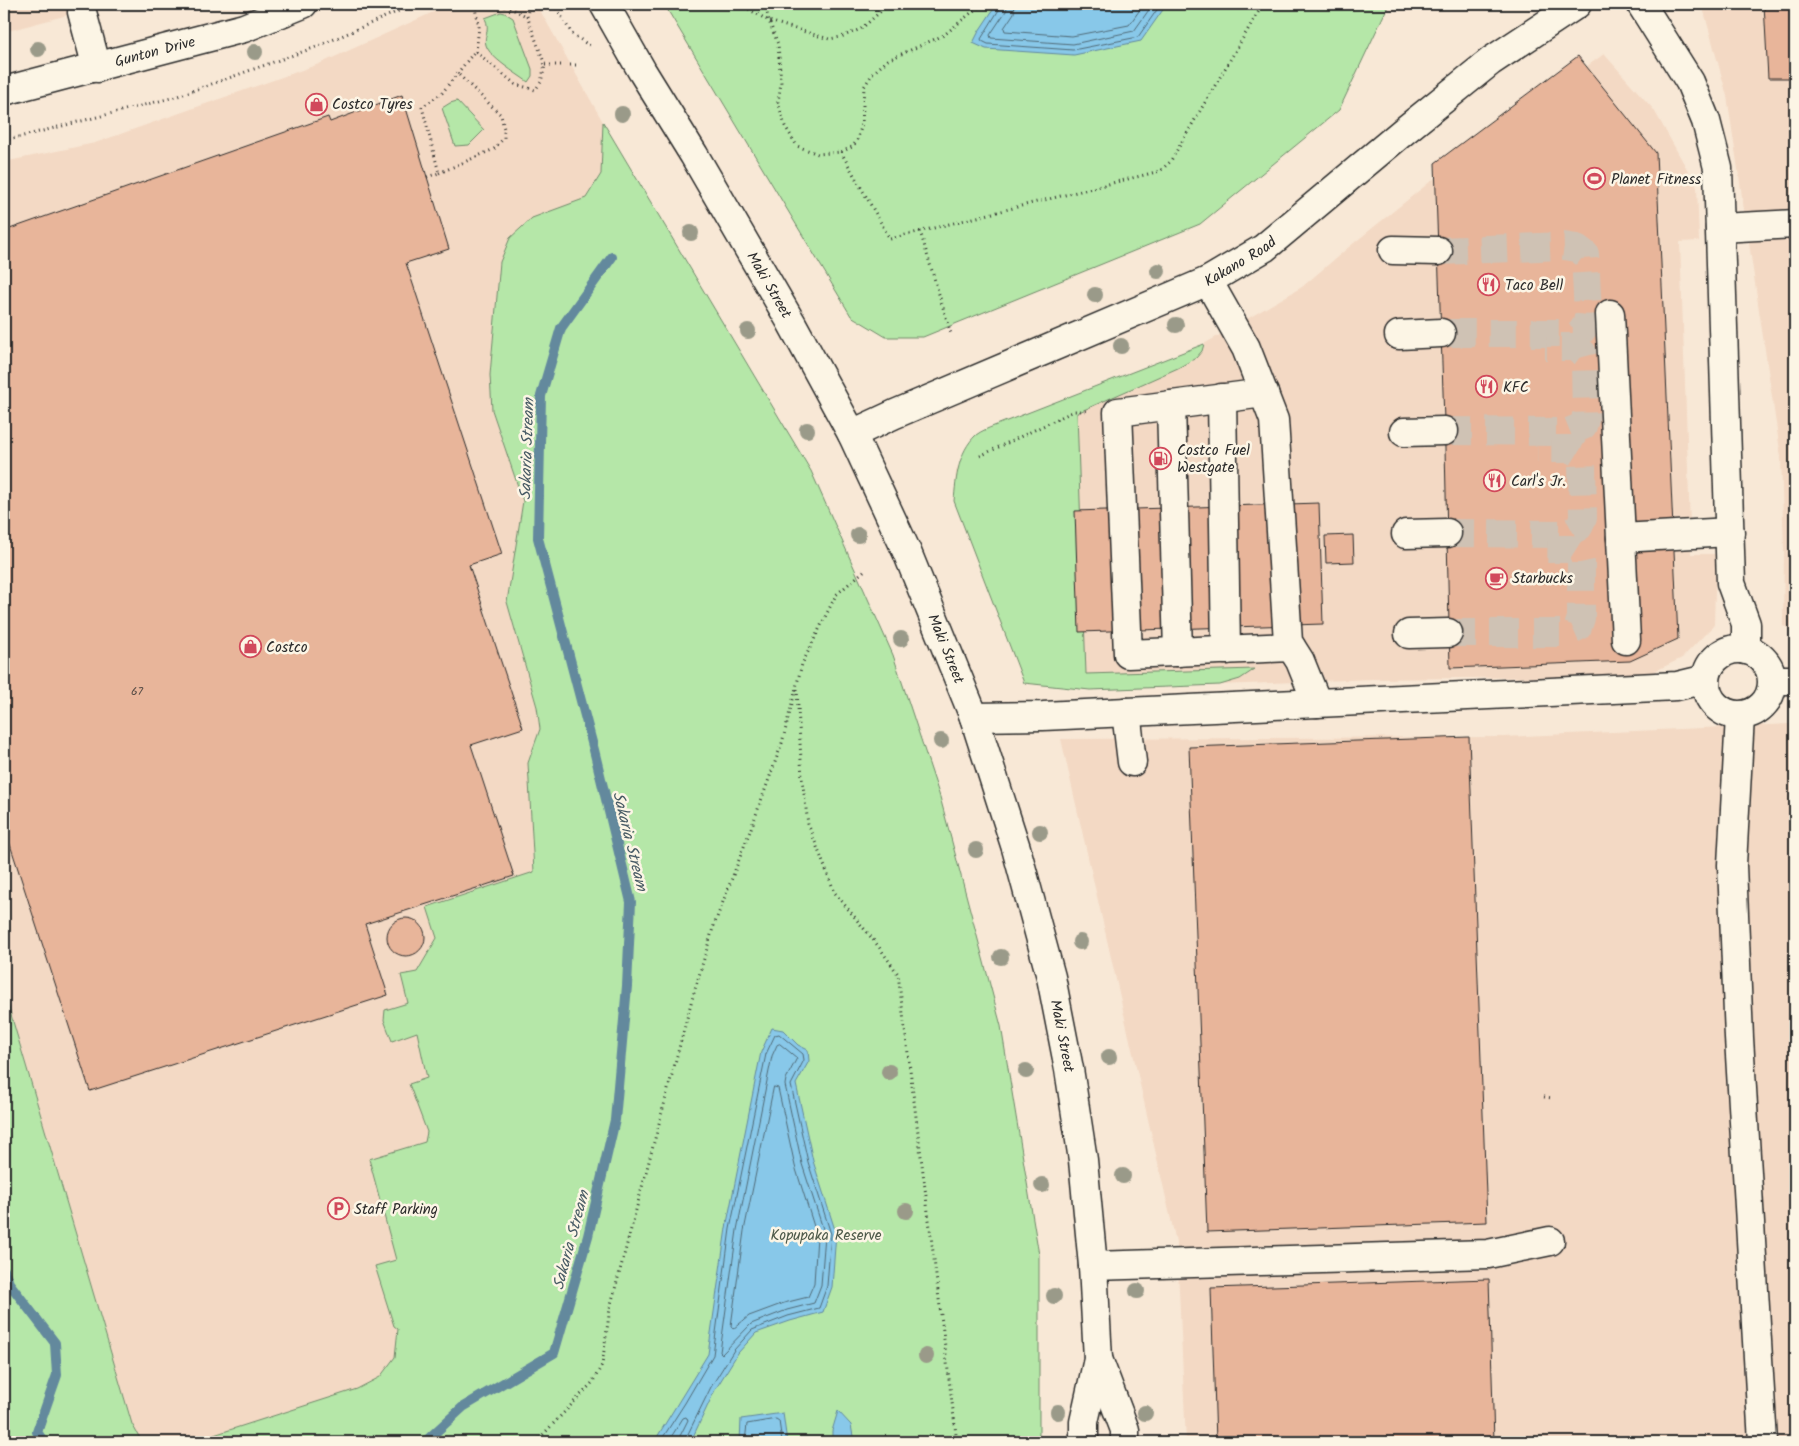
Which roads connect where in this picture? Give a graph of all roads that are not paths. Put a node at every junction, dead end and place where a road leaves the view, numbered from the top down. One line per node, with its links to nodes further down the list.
1 (303, 4): 6 (street, Gunton Drive)
2 (604, 4): 19 (street, Maki Street)
3 (1577, 4): 12 (street, Kakano Road)
4 (1641, 4): 9 (street)
5 (82, 12): 6 (street)
6 (97, 68): 7 (street, Gunton Drive)
7 (4, 91)
8 (1795, 224): 9 (street)
9 (1720, 228): 22 (street)
10 (1393, 250): 11 (street)
11 (1438, 251)
12 (1208, 281): 16 (street); 19 (street, Kakano Road)
13 (1610, 314): 23 (street)
14 (1441, 340): 15 (street)
15 (1400, 341)
16 (1264, 393): 17 (street); 29 (street)
17 (1222, 398): 18 (street); 30 (street)
18 (1171, 404): 32 (street); 32 (street)
19 (852, 434): 38 (street, Maki Street)
20 (1404, 440): 21 (street)
21 (1445, 440)
22 (1730, 532): 23 (street); 31 (street)
23 (1621, 538): 28 (street)
24 (1447, 541): 25 (street)
25 (1406, 542)
26 (1448, 632): 27 (street)
27 (1409, 634)
28 (1626, 640)
29 (1291, 647): 30 (street); 35 (street)
30 (1226, 650): 32 (street)
31 (1746, 650): 33 (street); 34 (street)
32 (1178, 652)
33 (1706, 679): 35 (street); 37 (street)
34 (1784, 680): 37 (street)
35 (1317, 703): 36 (street)
36 (1126, 712): 38 (street); 39 (street)
37 (1740, 716): 45 (street)
38 (974, 718): 41 (street, Maki Street)
39 (1132, 762)
40 (1550, 1241): 41 (street)
41 (1092, 1266): 42 (street, Maki Street)
42 (1098, 1359): 43 (street, Maki Street); 44 (street, Maki Street)
43 (1084, 1442)
44 (1125, 1442)
45 (1763, 1442)

